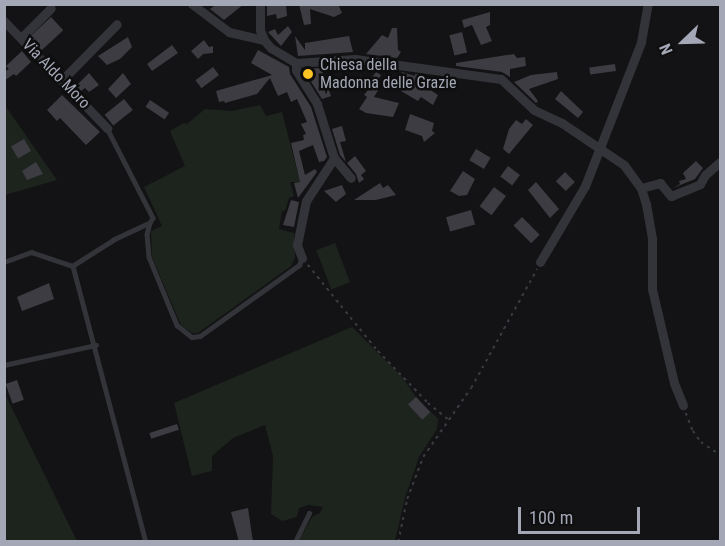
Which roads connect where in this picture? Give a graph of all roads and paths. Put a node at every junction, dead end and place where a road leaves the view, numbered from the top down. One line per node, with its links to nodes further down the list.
1 (192, 4): 8 (street)
2 (261, 4): 8 (street)
3 (648, 4): 12 (street)
4 (51, 8): 7 (street)
5 (4, 21): 7 (street, Via Aldo Moro)
6 (117, 24): 10 (street)
7 (21, 38): 10 (street, Via Aldo Moro)
8 (264, 40): 9 (street)
9 (296, 63): 12 (street); 13 (street)
10 (62, 80): 11 (street, Via Aldo Moro)
11 (107, 128): 17 (lane)
12 (600, 148): 16 (street); 20 (street)
13 (334, 158): 15 (street); 18 (street)
14 (720, 162): 16 (street)
15 (351, 178)
16 (641, 188): 24 (street)
17 (150, 223): 18 (lane); 21 (lane)
18 (302, 258): 25 (path)
19 (4, 262): 21 (lane)
20 (540, 262): 25 (path)
21 (73, 266): 22 (lane)
22 (96, 345): 23 (lane); 28 (lane)
23 (4, 365)
24 (683, 405): 26 (path)
25 (448, 419): 30 (path)
26 (720, 455)
27 (309, 513): 29 (lane)
28 (146, 542)
29 (295, 542)
30 (398, 542)

